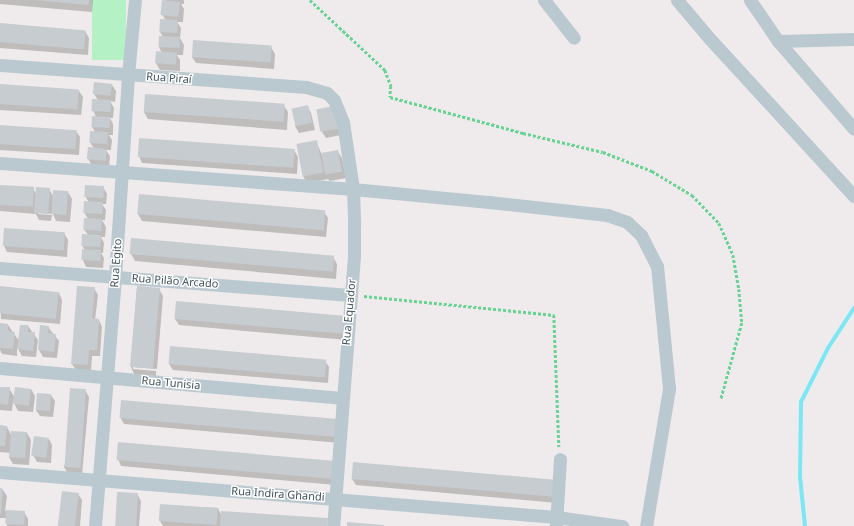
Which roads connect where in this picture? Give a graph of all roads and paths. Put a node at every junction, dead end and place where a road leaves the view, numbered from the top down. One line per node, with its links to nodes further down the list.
1 (135, 0): 10 (street, Rua Egito)
2 (310, 0): 23 (path)
3 (544, 0): 6 (street)
4 (677, 0): 16 (street)
5 (750, 0): 8 (street)
6 (574, 38)
7 (854, 39): 8 (street)
8 (778, 41): 12 (street)
9 (0, 66): 10 (street, Rua Piraí)
10 (128, 75): 11 (street, Rua Piraí); 14 (street, Rua Egito)
11 (334, 100): 15 (street, Rua Equador)
12 (854, 129)
13 (0, 163): 14 (street)
14 (123, 172): 15 (street); 18 (street, Rua Egito)
15 (353, 189): 19 (street, Rua Equador); 32 (street)
16 (854, 196)
17 (0, 268): 18 (street, Rua Pilão Arcado)
18 (115, 276): 19 (street, Rua Pilão Arcado); 21 (street, Rua Egito)
19 (350, 295): 22 (street, Rua Equador); 24 (path)
20 (0, 368): 21 (street, Rua Tunisia)
21 (106, 377): 22 (street, Rua Tunisia); 26 (street, Rua Egito)
22 (342, 398): 27 (street, Rua Equador)
23 (721, 399)
24 (560, 459): 28 (street)
25 (0, 472): 26 (street, Rua Indira Ghandi)
26 (98, 480): 27 (street, Rua Indira Ghandi); 29 (street, Rua Egito)
27 (335, 498): 28 (street, Rua Indira Ghandi); 30 (street, Rua Equador)
28 (556, 521): 31 (street, Rua Indira Ghandi)
29 (95, 526)
30 (332, 526)
31 (622, 526)
32 (646, 526)

